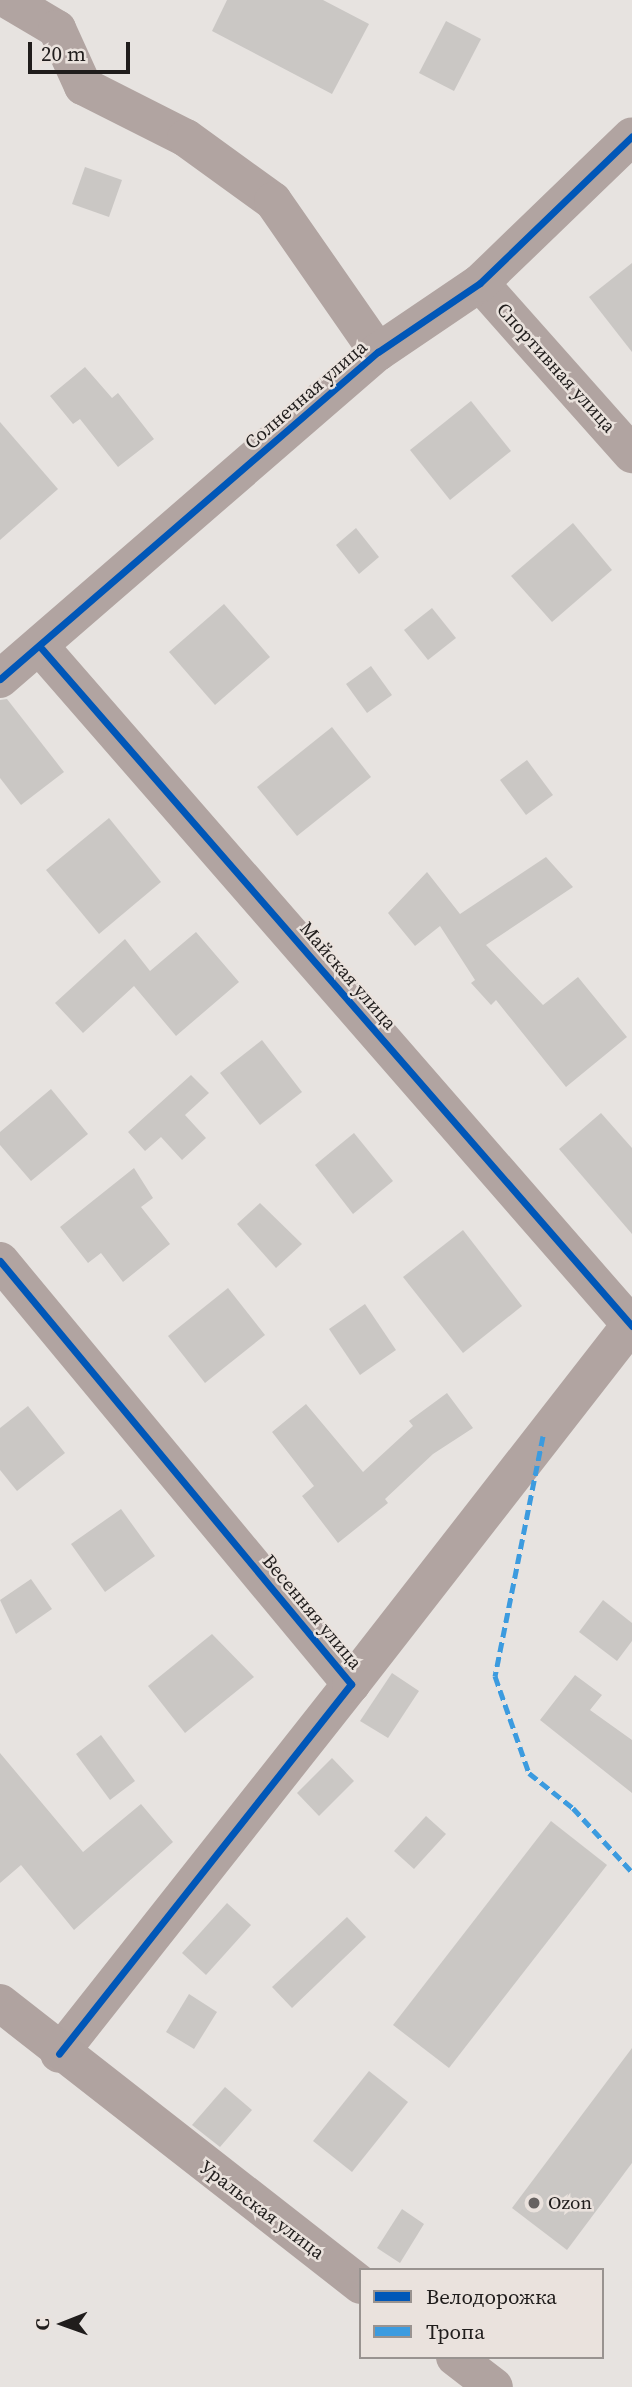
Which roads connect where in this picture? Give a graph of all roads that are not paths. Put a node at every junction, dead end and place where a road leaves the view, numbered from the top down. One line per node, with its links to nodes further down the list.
1 (8, 0): 4 (street)
2 (632, 136): 3 (street, Солнечная улица)
3 (480, 283): 4 (street, Солнечная улица); 5 (street, Спортивная улица)
4 (378, 352): 6 (street, Солнечная улица)
5 (632, 454)
6 (42, 649): 7 (street, Солнечная улица); 9 (street, Майская улица)
7 (0, 679)
8 (0, 1261): 10 (street, Весенняя улица)
9 (631, 1325): 10 (street)
10 (351, 1684): 12 (street, Весенняя улица)
11 (0, 2003): 12 (street, Уральская улица)
12 (59, 2054): 13 (street, Уральская улица)
13 (359, 2283)
14 (458, 2359): 15 (street)
15 (494, 2387)

